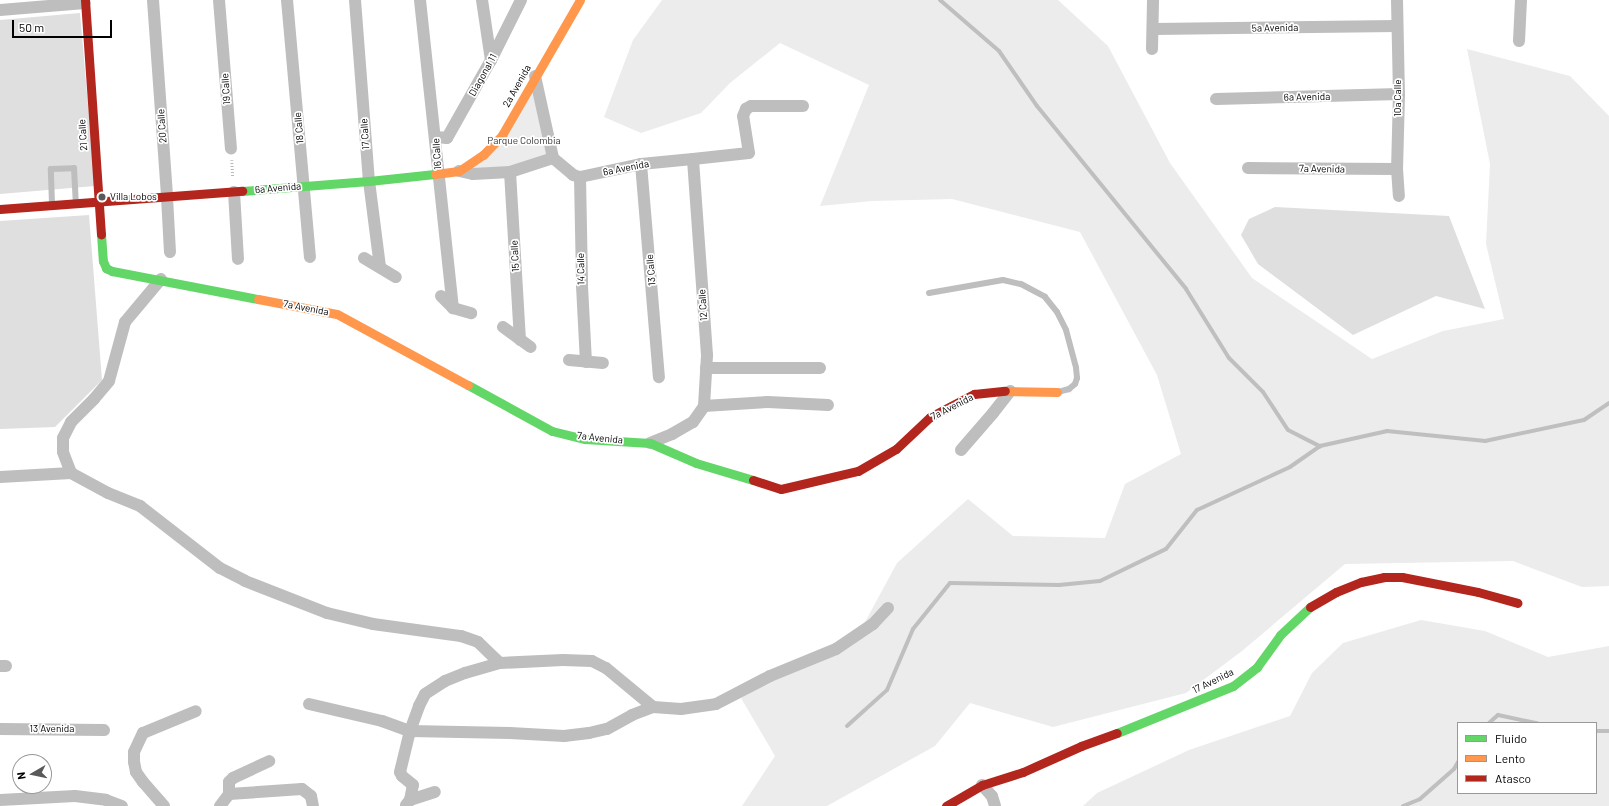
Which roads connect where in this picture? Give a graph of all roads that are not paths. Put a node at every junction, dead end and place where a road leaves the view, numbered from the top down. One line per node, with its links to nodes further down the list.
1 (153, 0): 38 (street, 20 Calle)
2 (219, 0): 24 (street, 19 Calle)
3 (287, 0): 35 (street, 18 Calle)
4 (355, 0): 34 (street, 17 Calle)
5 (420, 0): 23 (street, 16 Calle)
6 (482, 0): 18 (street)
7 (521, 0): 18 (street, Diagonal 11)
8 (580, 0): 19 (street, 2a Avenida)
9 (1153, 0): 15 (street)
10 (1397, 0): 14 (street, 10a Calle)
11 (1522, 0): 16 (street)
12 (85, 1): 13 (street); 39 (street, 21 Calle)
13 (0, 10)
14 (1397, 26): 15 (street, 5a Avenida); 20 (street, 10a Calle)
15 (1154, 29): 17 (street)
16 (1519, 41)
17 (1152, 49)
18 (491, 60): 23 (street, Diagonal 11)
19 (535, 76): 25 (street); 30 (street, 2a Avenida)
20 (1399, 94): 21 (street, 6a Avenida); 29 (street, 10a Calle)
21 (1216, 99)
22 (803, 106): 26 (street)
23 (436, 137): 32 (street, 16 Calle)
24 (231, 149)
25 (553, 158): 31 (street, 6a Avenida); 33 (street)
26 (693, 160): 27 (street, 6a Avenida); 61 (street, 12 Calle)
27 (641, 164): 33 (street, 6a Avenida); 63 (street, 13 Calle)
28 (1248, 168): 29 (street, 7a Avenida)
29 (1397, 168): 37 (street, 10a Calle)
30 (459, 171): 31 (street, 6a Avenida); 32 (street, 6a Avenida)
31 (510, 172): 56 (street, 15 Calle)
32 (438, 174): 34 (street, 6a Avenida); 53 (street, 16 Calle)
33 (580, 177): 59 (street, 14 Calle)
34 (369, 181): 35 (street, 6a Avenida); 47 (street, 17 Calle)
35 (304, 186): 36 (street, 6a Avenida); 44 (street, 18 Calle)
36 (234, 192): 38 (street, 6a Avenida); 46 (street)
37 (1399, 196)
38 (167, 197): 39 (street, 6a Avenida); 43 (street, 20 Calle)
39 (99, 202): 40 (street, 6a Avenida); 48 (street, 21 Calle)
40 (76, 204): 41 (street, 6a Avenida); 41 (lane)
41 (52, 205): 42 (street, 6a Avenida)
42 (0, 210)
43 (170, 252)
44 (310, 257)
45 (364, 258): 47 (street)
46 (238, 259)
47 (380, 267): 49 (street)
48 (106, 268): 50 (street, 7a Avenida)
49 (396, 277)
50 (161, 279): 68 (street, 7a Avenida); 70 (street)
51 (929, 293): 65 (lane, 7a Avenida)
52 (441, 296): 53 (street)
53 (453, 308): 54 (street)
54 (471, 313)
55 (503, 327): 56 (street)
56 (520, 340): 57 (street)
57 (531, 348)
58 (569, 360): 59 (street)
59 (586, 362): 60 (street)
60 (603, 363)
61 (706, 368): 62 (street); 67 (street, 12 Calle)
62 (820, 368)
63 (659, 376)
64 (1010, 391): 65 (street, 7a Avenida); 68 (street, 7a Avenida); 69 (street)
65 (1057, 392)
66 (828, 405): 67 (street)
67 (704, 406): 68 (street)
68 (650, 443)
69 (961, 450)
70 (71, 473): 71 (street); 74 (street)
71 (0, 477)
72 (1518, 603): 82 (street, 17 Avenida)
73 (888, 608): 76 (street)
74 (500, 662): 76 (street); 80 (street)
75 (308, 704): 80 (street)
76 (653, 708): 80 (street)
77 (196, 711): 88 (street)
78 (0, 729): 79 (street, 13 Avenida)
79 (104, 730)
80 (410, 731): 86 (street)
81 (269, 761): 84 (street)
82 (982, 785): 91 (street, 17 Avenida); 92 (street)
83 (435, 792): 86 (street)
84 (229, 794): 89 (street); 90 (street)
85 (0, 800): 87 (street)
86 (408, 803)
87 (122, 806)
88 (164, 806)
89 (220, 806)
90 (313, 806)
91 (946, 806)
92 (996, 806)

